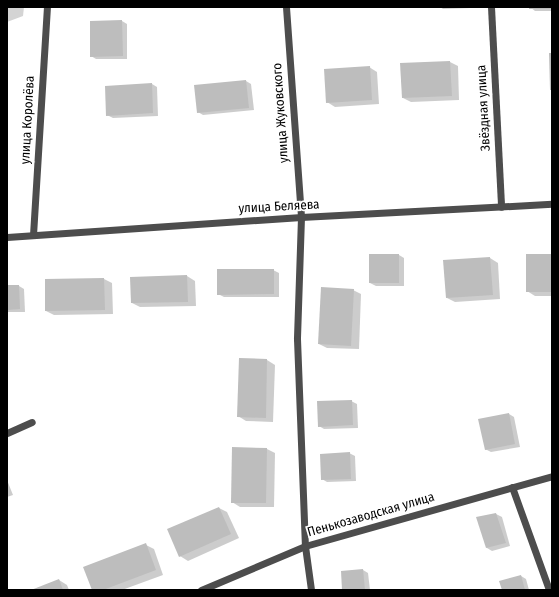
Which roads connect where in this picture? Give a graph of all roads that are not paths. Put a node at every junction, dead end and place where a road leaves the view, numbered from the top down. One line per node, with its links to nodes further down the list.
1 (47, 7): 7 (street, улица Королёва)
2 (286, 7): 6 (street, улица Жуковского)
3 (491, 7): 5 (street, Звёздная улица)
4 (552, 204): 5 (street, улица Беляева)
5 (501, 207): 6 (street, улица Беляева)
6 (301, 217): 7 (street, улица Беляева); 13 (street, улица Жуковского)
7 (33, 235): 8 (street, улица Беляева)
8 (7, 237)
9 (32, 422): 10 (street)
10 (7, 433)
11 (552, 476): 12 (street, Пенькозаводская улица)
12 (512, 487): 13 (street, Пенькозаводская улица); 16 (street)
13 (305, 546): 14 (street, Пенькозаводская улица); 15 (street, улица Жуковского)
14 (201, 590)
15 (311, 590)
16 (549, 590)

